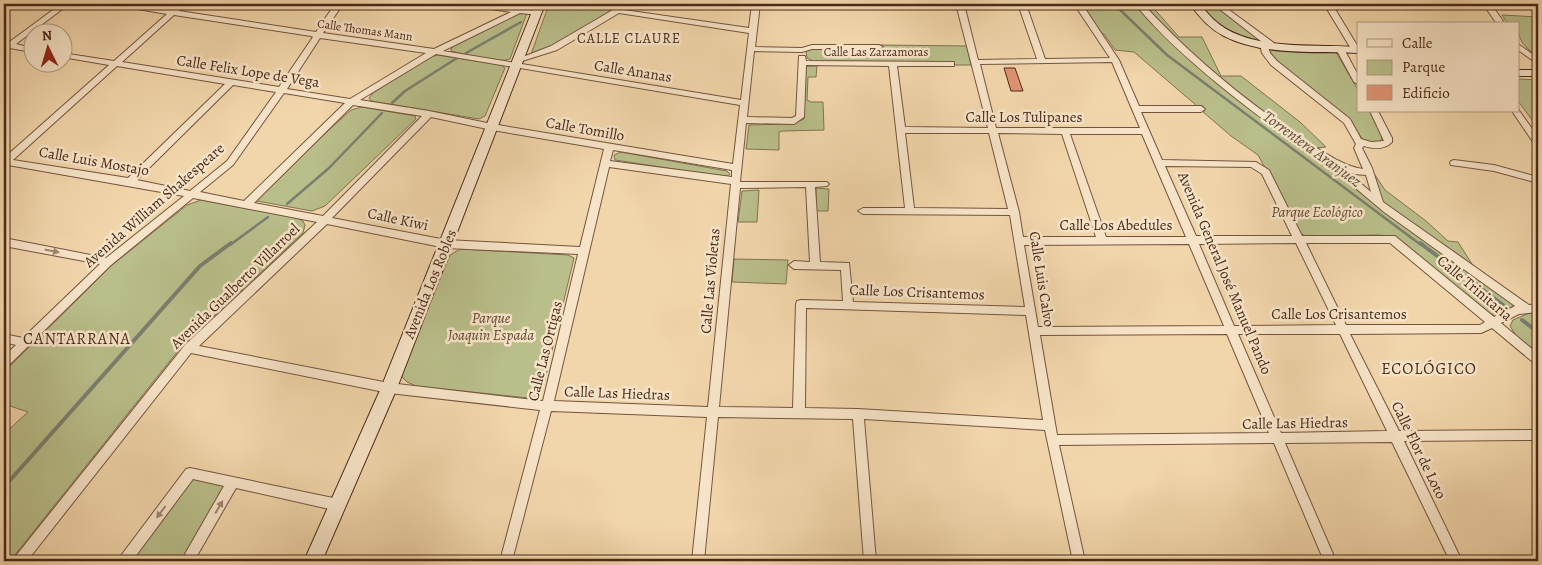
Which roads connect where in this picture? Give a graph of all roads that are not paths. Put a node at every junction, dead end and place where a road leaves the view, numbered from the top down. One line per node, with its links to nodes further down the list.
1 (65, 4): 23 (street)
2 (120, 4): 18 (street, Calle Thomas Mann)
3 (182, 4): 18 (street)
4 (339, 4): 22 (street, Avenida William Shakespeare)
5 (470, 4): 17 (street)
6 (627, 4): 19 (street)
7 (756, 4): 21 (street, Calle Las Violetas)
8 (960, 4): 36 (street, Calle Luis Calvo)
9 (1022, 4): 35 (street)
10 (1078, 4): 34 (street, Avenida General José Manuel Pando)
11 (1139, 4): 64 (street)
12 (1195, 4): 24 (main road)
13 (1217, 4): 24 (street)
14 (1328, 4): 31 (street)
15 (1486, 4): 20 (street)
16 (538, 8): 17 (street); 38 (main road, Avenida Los Robles)
17 (518, 11): 32 (street)
18 (172, 12): 22 (street, Calle Thomas Mann); 41 (street)
19 (618, 12): 21 (street); 38 (street)
20 (1500, 22)
21 (753, 31): 28 (street, Calle Las Violetas)
22 (317, 35): 32 (street, Calle Thomas Mann); 47 (street, Avenida William Shakespeare)
23 (7, 45): 26 (street)
24 (1268, 45): 29 (main road); 61 (street)
25 (879, 47): 30 (street, Calle Las Zarzamoras)
26 (22, 48)
27 (1520, 48): 37 (street)
28 (751, 49): 30 (street, Calle Las Zarzamoras); 49 (street, Calle Las Violetas)
29 (1340, 49): 31 (main road); 45 (street)
30 (802, 50): 39 (street)
31 (1357, 50)
32 (437, 51): 38 (street, Calle Thomas Mann); 48 (street)
33 (72, 57): 41 (street, Calle Felix Lope de Vega)
34 (1115, 60): 35 (street); 50 (street, Avenida General José Manuel Pando)
35 (1042, 61): 36 (street)
36 (976, 62): 58 (street, Calle Luis Calvo)
37 (1538, 62)
38 (518, 63): 49 (street, Calle Ananas); 56 (main road, Avenida Los Robles)
39 (802, 63): 40 (street, Calle Las Zarzamoras); 55 (street)
40 (893, 63): 42 (street, Calle Las Zarzamoras); 57 (street)
41 (115, 64): 46 (street, Calle Felix Lope de Vega); 65 (street)
42 (951, 64)
43 (1520, 73): 44 (main road)
44 (1538, 73)
45 (1357, 80)
46 (231, 82): 47 (street, Calle Felix Lope de Vega); 72 (street)
47 (281, 91): 48 (street, Calle Felix Lope de Vega); 76 (street, Avenida William Shakespeare)
48 (351, 102): 54 (street, Calle Felix Lope de Vega); 78 (street)
49 (744, 103): 55 (street, Calle Las Violetas)
50 (1136, 109): 51 (street); 60 (street, Avenida General José Manuel Pando)
51 (1200, 109)
52 (1375, 112): 61 (street)
53 (1517, 112): 62 (street)
54 (429, 114): 56 (street, Calle Tomillo); 82 (street, Avenida Gualberto Villarroel)
55 (743, 120): 69 (street, Calle Las Violetas)
56 (492, 127): 63 (street, Calle Tomillo); 89 (main road, Avenida Los Robles)
57 (902, 130): 58 (street, Calle Los Tulipanes); 80 (street)
58 (992, 130): 59 (street, Calle Los Tulipanes); 81 (street, Calle Luis Calvo)
59 (1065, 131): 60 (street, Calle Los Tulipanes); 85 (street)
60 (1146, 132): 67 (street, Avenida General José Manuel Pando)
61 (1361, 143): 70 (street)
62 (1538, 143)
63 (609, 147): 66 (street, Calle Las Ortigas); 69 (street, Calle Tomillo)
64 (1329, 160): 70 (street); 77 (street)
65 (4, 162): 72 (street, Calle Luis Mostajo)
66 (605, 163): 73 (street, Calle Tomillo); 90 (street, Calle Las Ortigas)
67 (1160, 163): 83 (street, Avenida General José Manuel Pando); 86 (street, Calle Flor de Loto)
68 (1454, 163): 71 (street)
69 (737, 168): 73 (street, Calle Las Violetas)
70 (1368, 168): 77 (street)
71 (1538, 180)
72 (130, 182): 76 (street, Calle Luis Mostajo)
73 (735, 183): 74 (street, Calle Tomillo); 109 (street, Calle Las Violetas)
74 (810, 184): 75 (street, Calle Tomillo); 93 (street)
75 (824, 184)
76 (193, 195): 78 (street, Calle Luis Mostajo); 91 (street, Avenida William Shakespeare)
77 (1378, 203): 96 (street)
78 (246, 205): 82 (street, Calle Luis Mostajo)
79 (863, 211): 80 (street)
80 (910, 211): 81 (street)
81 (1014, 212): 87 (street, Calle Luis Calvo)
82 (326, 219): 89 (street, Calle Kiwi); 104 (street, Avenida Gualberto Villarroel)
83 (1192, 239): 85 (street, Calle Los Abedules); 86 (street, Calle Los Abedules); 99 (street, Avenida General José Manuel Pando)
84 (1392, 239): 86 (street, Calle Los Abedules); 98 (street, Calle Trinitaria)
85 (1102, 240): 87 (street, Calle Los Abedules)
86 (1299, 240): 100 (street, Calle Flor de Loto)
87 (1019, 241): 97 (street, Calle Luis Calvo)
88 (4, 242): 91 (street, one-way to 91)
89 (446, 244): 90 (street, Calle Kiwi); 107 (main road, Avenida Los Robles)
90 (584, 251): 108 (street, Calle Las Ortigas)
91 (108, 262): 103 (street, Avenida William Shakespeare)
92 (794, 265): 93 (street)
93 (815, 266): 94 (street)
94 (848, 306): 97 (street, Calle Los Crisantemos); 110 (street, Calle Los Crisantemos)
95 (1538, 308): 96 (street, Calle Los Crisantemos)
96 (1527, 309): 98 (street, Calle Los Crisantemos)
97 (1032, 310): 101 (street, Calle Luis Calvo)
98 (1494, 324): 100 (street, Calle Los Crisantemos); 105 (street, Calle Trinitaria)
99 (1232, 329): 100 (street, Calle Los Crisantemos); 101 (street, Calle Los Crisantemos); 115 (street, Avenida General José Manuel Pando)
100 (1344, 330): 114 (street, Calle Flor de Loto)
101 (1034, 331): 112 (street, Calle Luis Calvo)
102 (4, 338): 103 (street)
103 (25, 343): 106 (street, Avenida William Shakespeare)
104 (189, 348): 107 (street, Calle Las Hiedras); 119 (street, Avenida Gualberto Villarroel)
105 (1538, 360)
106 (4, 363)
107 (389, 388): 108 (street, Calle Las Hiedras); 118 (main road, Avenida Los Robles)
108 (547, 406): 109 (street, Calle Las Hiedras); 123 (street, Calle Las Ortigas)
109 (713, 412): 110 (street, Calle Las Hiedras); 124 (street, Calle Las Violetas)
110 (799, 412): 111 (street, Calle Las Hiedras)
111 (858, 414): 112 (street, Calle Las Hiedras); 125 (street)
112 (1049, 425): 116 (street, Calle Luis Calvo)
113 (1538, 435): 114 (street, Calle Las Hiedras)
114 (1395, 436): 115 (street, Calle Las Hiedras); 128 (street, Calle Flor de Loto)
115 (1278, 438): 116 (street, Calle Las Hiedras); 127 (street, Avenida General José Manuel Pando)
116 (1052, 440): 126 (street, Calle Luis Calvo)
117 (233, 482): 118 (street); 120 (street, one-way to 120); 121 (street, one-way to 117)
118 (338, 505): 122 (main road, Avenida Los Robles)
119 (19, 561)
120 (124, 561)
121 (187, 561)
122 (314, 561)
123 (506, 561)
124 (698, 561)
125 (870, 561)
126 (1080, 561)
127 (1330, 561)
128 (1456, 561)

